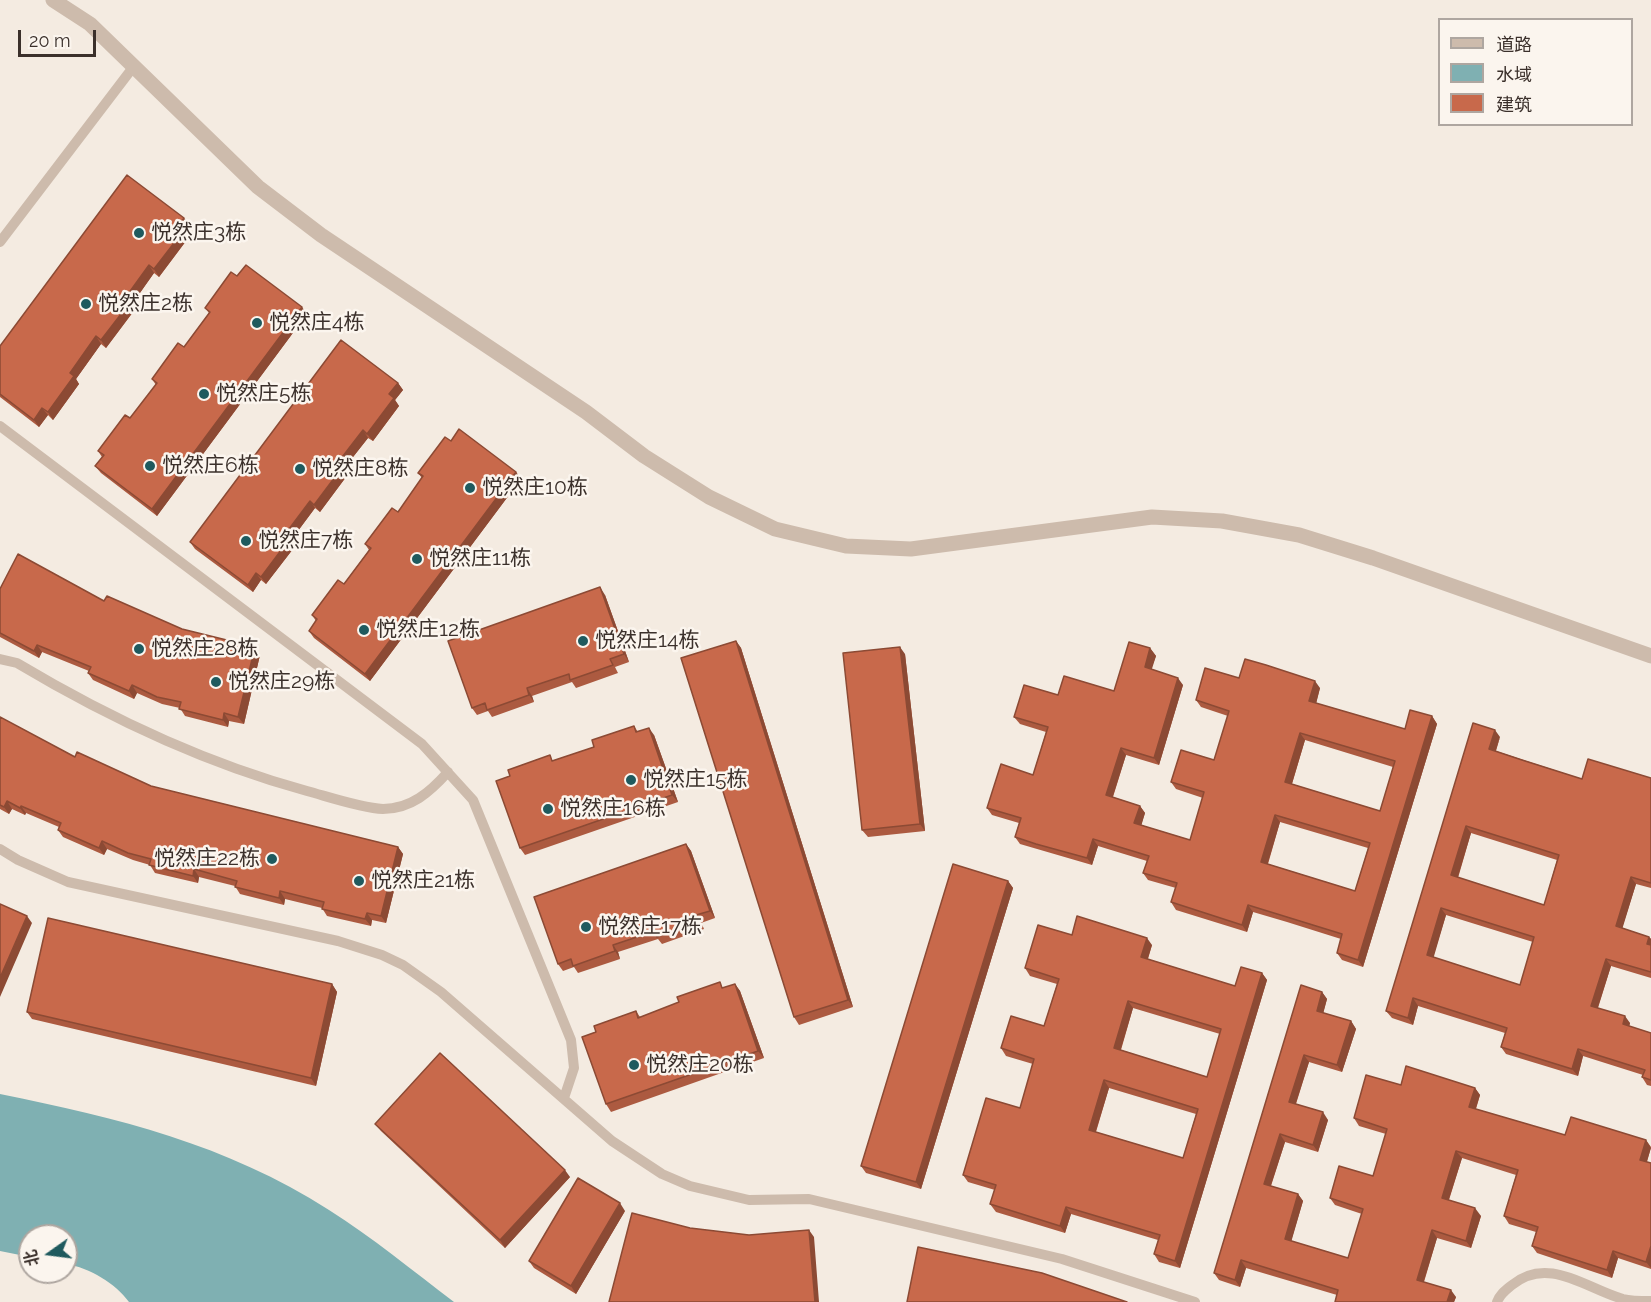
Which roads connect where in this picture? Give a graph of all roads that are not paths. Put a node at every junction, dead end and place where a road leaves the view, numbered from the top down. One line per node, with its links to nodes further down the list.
1 (53, 0): 2 (street)
2 (134, 66): 3 (lane); 5 (street)
3 (0, 242)
4 (0, 426): 7 (lane)
5 (1651, 656)
6 (0, 659): 7 (lane)
7 (448, 772): 9 (lane)
8 (0, 849): 9 (lane)
9 (564, 1098): 11 (lane)
10 (1651, 1301): 12 (lane)
11 (1195, 1302)
12 (1497, 1302)

